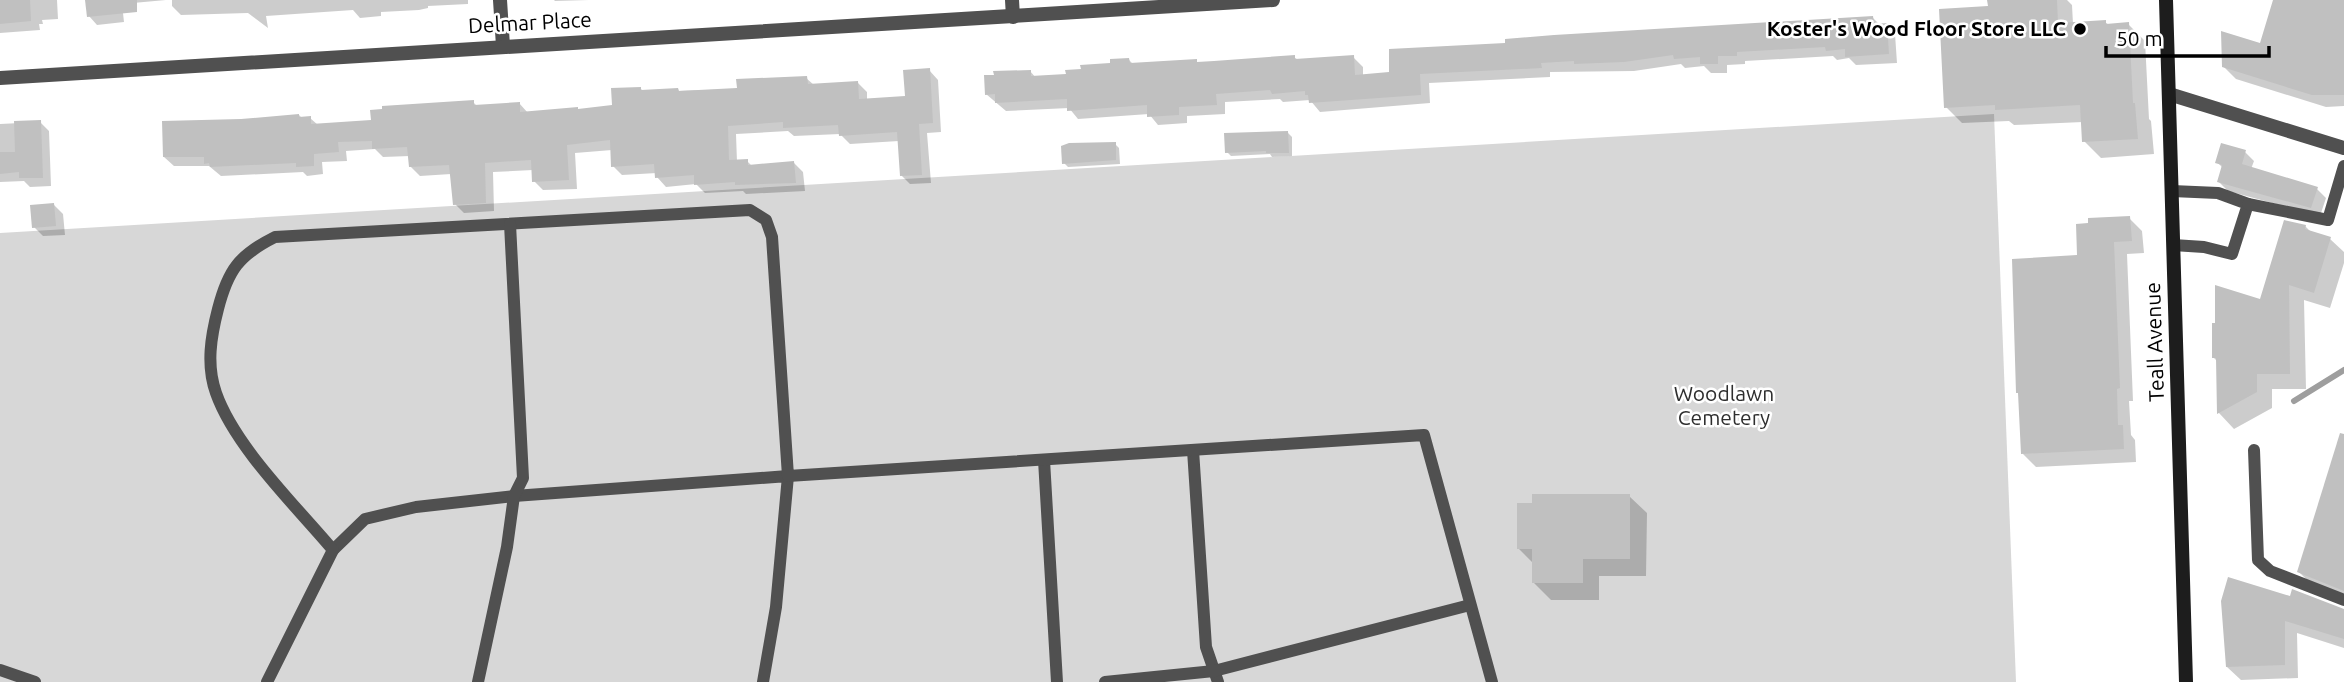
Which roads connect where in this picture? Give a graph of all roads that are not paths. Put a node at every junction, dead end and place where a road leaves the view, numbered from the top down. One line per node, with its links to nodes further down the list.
1 (500, 0): 6 (street)
2 (1012, 0): 5 (street)
3 (1273, 0): 5 (street, Delmar Place)
4 (2166, 0): 8 (street, Teall Avenue)
5 (1013, 17): 6 (street, Delmar Place)
6 (503, 46): 7 (street, Delmar Place)
7 (0, 78)
8 (2169, 94): 9 (street); 11 (street, Teall Avenue)
9 (2344, 148)
10 (2344, 166): 12 (lane)
11 (2172, 191): 12 (lane); 14 (street, Teall Avenue)
12 (2248, 204): 14 (lane)
13 (510, 223): 18 (lane); 19 (lane); 20 (lane)
14 (2173, 245): 32 (street, Teall Avenue)
15 (1193, 450): 17 (lane); 22 (lane); 24 (lane)
16 (2254, 450): 21 (lane)
17 (1044, 460): 18 (lane); 29 (lane)
18 (788, 476): 19 (lane); 28 (lane)
19 (514, 496): 20 (lane); 27 (lane)
20 (333, 550): 26 (lane)
21 (2344, 600)
22 (1471, 605): 24 (lane); 31 (lane)
23 (0, 670): 25 (lane)
24 (1216, 676): 30 (lane)
25 (34, 682)
26 (267, 682)
27 (478, 682)
28 (763, 682)
29 (1057, 682)
30 (1105, 682)
31 (1492, 682)
32 (2186, 682)

